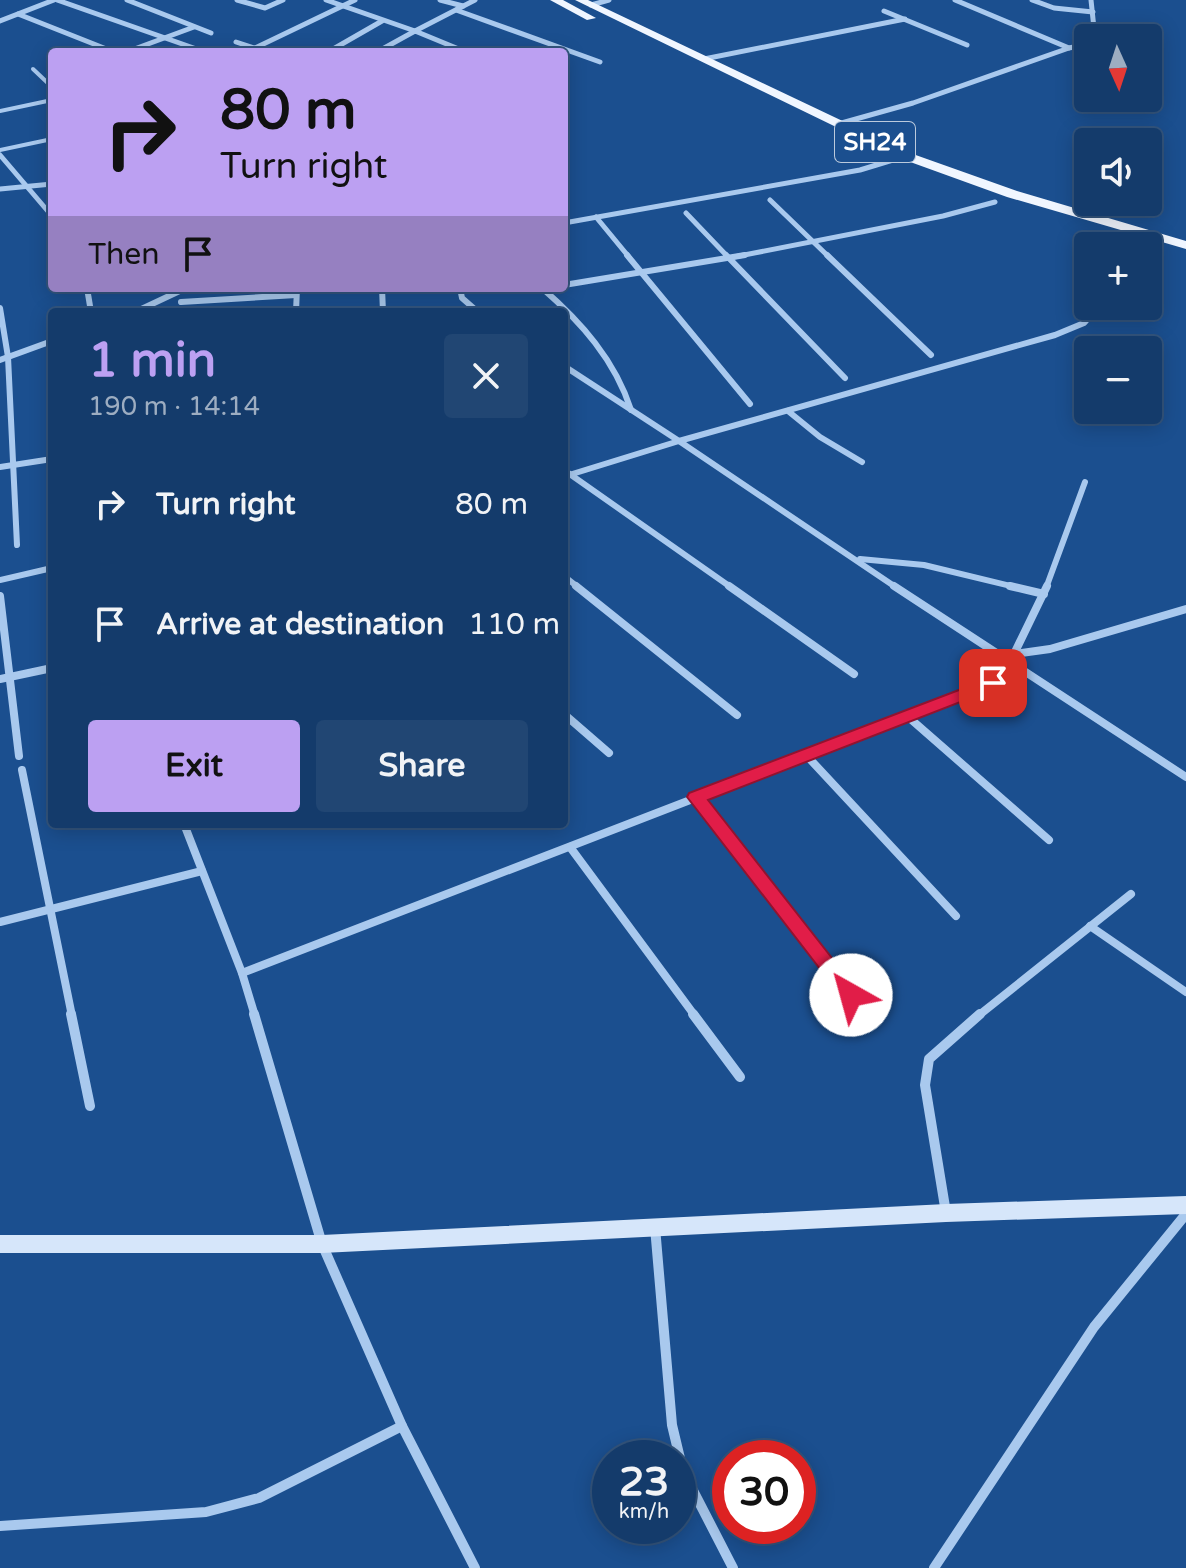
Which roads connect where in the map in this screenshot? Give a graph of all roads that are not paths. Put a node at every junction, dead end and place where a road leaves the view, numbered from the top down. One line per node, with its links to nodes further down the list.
1 (55, 0): 22 (street); 30 (street)
2 (127, 0): 16 (street)
3 (152, 0): 16 (street)
4 (237, 0): 5 (street)
5 (283, 0)
6 (326, 0): 17 (street)
7 (355, 0): 17 (street)
8 (440, 0): 18 (street)
9 (475, 0): 18 (street)
10 (555, 0): 54 (main road, SH24)
11 (609, 0): 15 (street)
12 (955, 0): 42 (street)
13 (1032, 0): 21 (street)
14 (1091, 0): 21 (street)
15 (585, 3): 44 (main road, SH24)
16 (141, 5): 27 (street)
17 (341, 6): 25 (street); 37 (street)
18 (464, 6): 19 (street)
19 (456, 10): 28 (street); 41 (street)
20 (884, 11): 23 (street)
21 (1093, 12): 26 (street)
22 (18, 14): 24 (street); 34 (street)
23 (905, 19): 32 (street); 44 (street)
24 (0, 21)
25 (382, 21): 28 (street); 38 (street)
26 (1094, 24)
27 (195, 27): 29 (street); 30 (street)
28 (415, 31): 39 (street); 40 (street)
29 (211, 33)
30 (167, 38): 35 (street); 36 (street)
31 (236, 42): 37 (street)
32 (967, 45)
33 (1074, 47): 42 (street)
34 (104, 48)
35 (138, 48)
36 (194, 48)
37 (255, 48)
38 (335, 48)
39 (385, 48)
40 (456, 48)
41 (561, 48)
42 (1069, 48): 50 (street)
43 (568, 50): 45 (street)
44 (704, 59): 50 (main road, SH24)
45 (600, 62)
46 (33, 69): 47 (lane)
47 (48, 83)
48 (48, 101): 49 (lane)
49 (0, 111)
50 (838, 125): 53 (main road, SH24)
51 (48, 140): 52 (lane)
52 (0, 153): 56 (street)
53 (906, 156): 54 (street); 66 (main road, SH24)
54 (891, 162): 59 (main road, SH24); 62 (street)
55 (48, 185): 56 (street)
56 (28, 188): 57 (street); 60 (street)
57 (0, 189)
58 (770, 200): 65 (street)
59 (995, 202): 64 (main road, SH24); 65 (street)
60 (48, 211)
61 (686, 213): 68 (street)
62 (596, 217): 63 (street); 70 (street)
63 (568, 222)
64 (1093, 232)
65 (813, 241): 68 (street); 84 (street)
66 (1186, 245)
67 (1162, 252): 69 (main road, SH24)
68 (729, 258): 70 (street); 88 (street)
69 (1186, 258)
70 (639, 273): 71 (street); 89 (street)
71 (568, 284)
72 (178, 292): 78 (street)
73 (296, 292): 76 (street)
74 (461, 292): 79 (street)
75 (548, 292): 80 (street)
76 (181, 302)
77 (0, 308): 85 (street)
78 (144, 308)
79 (473, 308)
80 (565, 308)
81 (568, 312): 90 (street)
82 (1087, 320): 91 (street)
83 (48, 342): 85 (street)
84 (931, 355)
85 (8, 357): 86 (street); 95 (street)
86 (0, 360)
87 (568, 369): 90 (street)
88 (845, 378)
89 (750, 404)
90 (631, 410): 92 (street)
91 (788, 411): 92 (street); 94 (street)
92 (679, 441): 97 (street); 101 (street)
93 (48, 460): 95 (street)
94 (862, 462)
95 (15, 464): 96 (street); 100 (street)
96 (0, 467)
97 (568, 472)
98 (568, 474): 112 (street)
99 (1085, 482): 105 (street)
100 (17, 545)
101 (858, 559): 105 (street); 109 (street)
102 (48, 569): 104 (street)
103 (568, 579): 115 (street)
104 (0, 580)
105 (1044, 594): 108 (street)
106 (0, 596): 113 (street)
107 (1186, 609): 108 (street)
108 (1014, 654): 109 (street)
109 (1006, 661): 111 (street)
110 (48, 669): 113 (street)
111 (1022, 672): 116 (street); 122 (street)
112 (854, 674)
113 (11, 677): 114 (street); 119 (street)
114 (0, 679)
115 (737, 715)
116 (906, 715): 120 (street); 125 (street)
117 (568, 717): 118 (street)
118 (609, 753)
119 (19, 756)
120 (807, 756): 123 (street); 130 (street)
121 (22, 770): 129 (street)
122 (1186, 777)
123 (696, 797): 126 (street); 135 (street)
124 (186, 828): 127 (street)
125 (1049, 840)
126 (570, 847): 133 (street); 136 (street)
127 (202, 871): 129 (street); 133 (street)
128 (1131, 894): 132 (street)
129 (50, 910): 131 (street); 137 (street)
130 (956, 916)
131 (0, 922)
132 (1090, 926): 134 (street); 139 (street)
133 (242, 973): 143 (street)
134 (1186, 992)
135 (851, 995)
136 (740, 1077)
137 (90, 1106)
138 (1186, 1205): 139 (street)
139 (946, 1213): 141 (street)
140 (1186, 1214): 146 (street)
141 (655, 1227): 143 (street); 148 (street)
142 (0, 1244): 143 (street)
143 (322, 1244): 144 (street)
144 (402, 1426): 145 (street); 147 (street)
145 (0, 1526)
146 (936, 1567)
147 (475, 1568)
148 (733, 1568)

